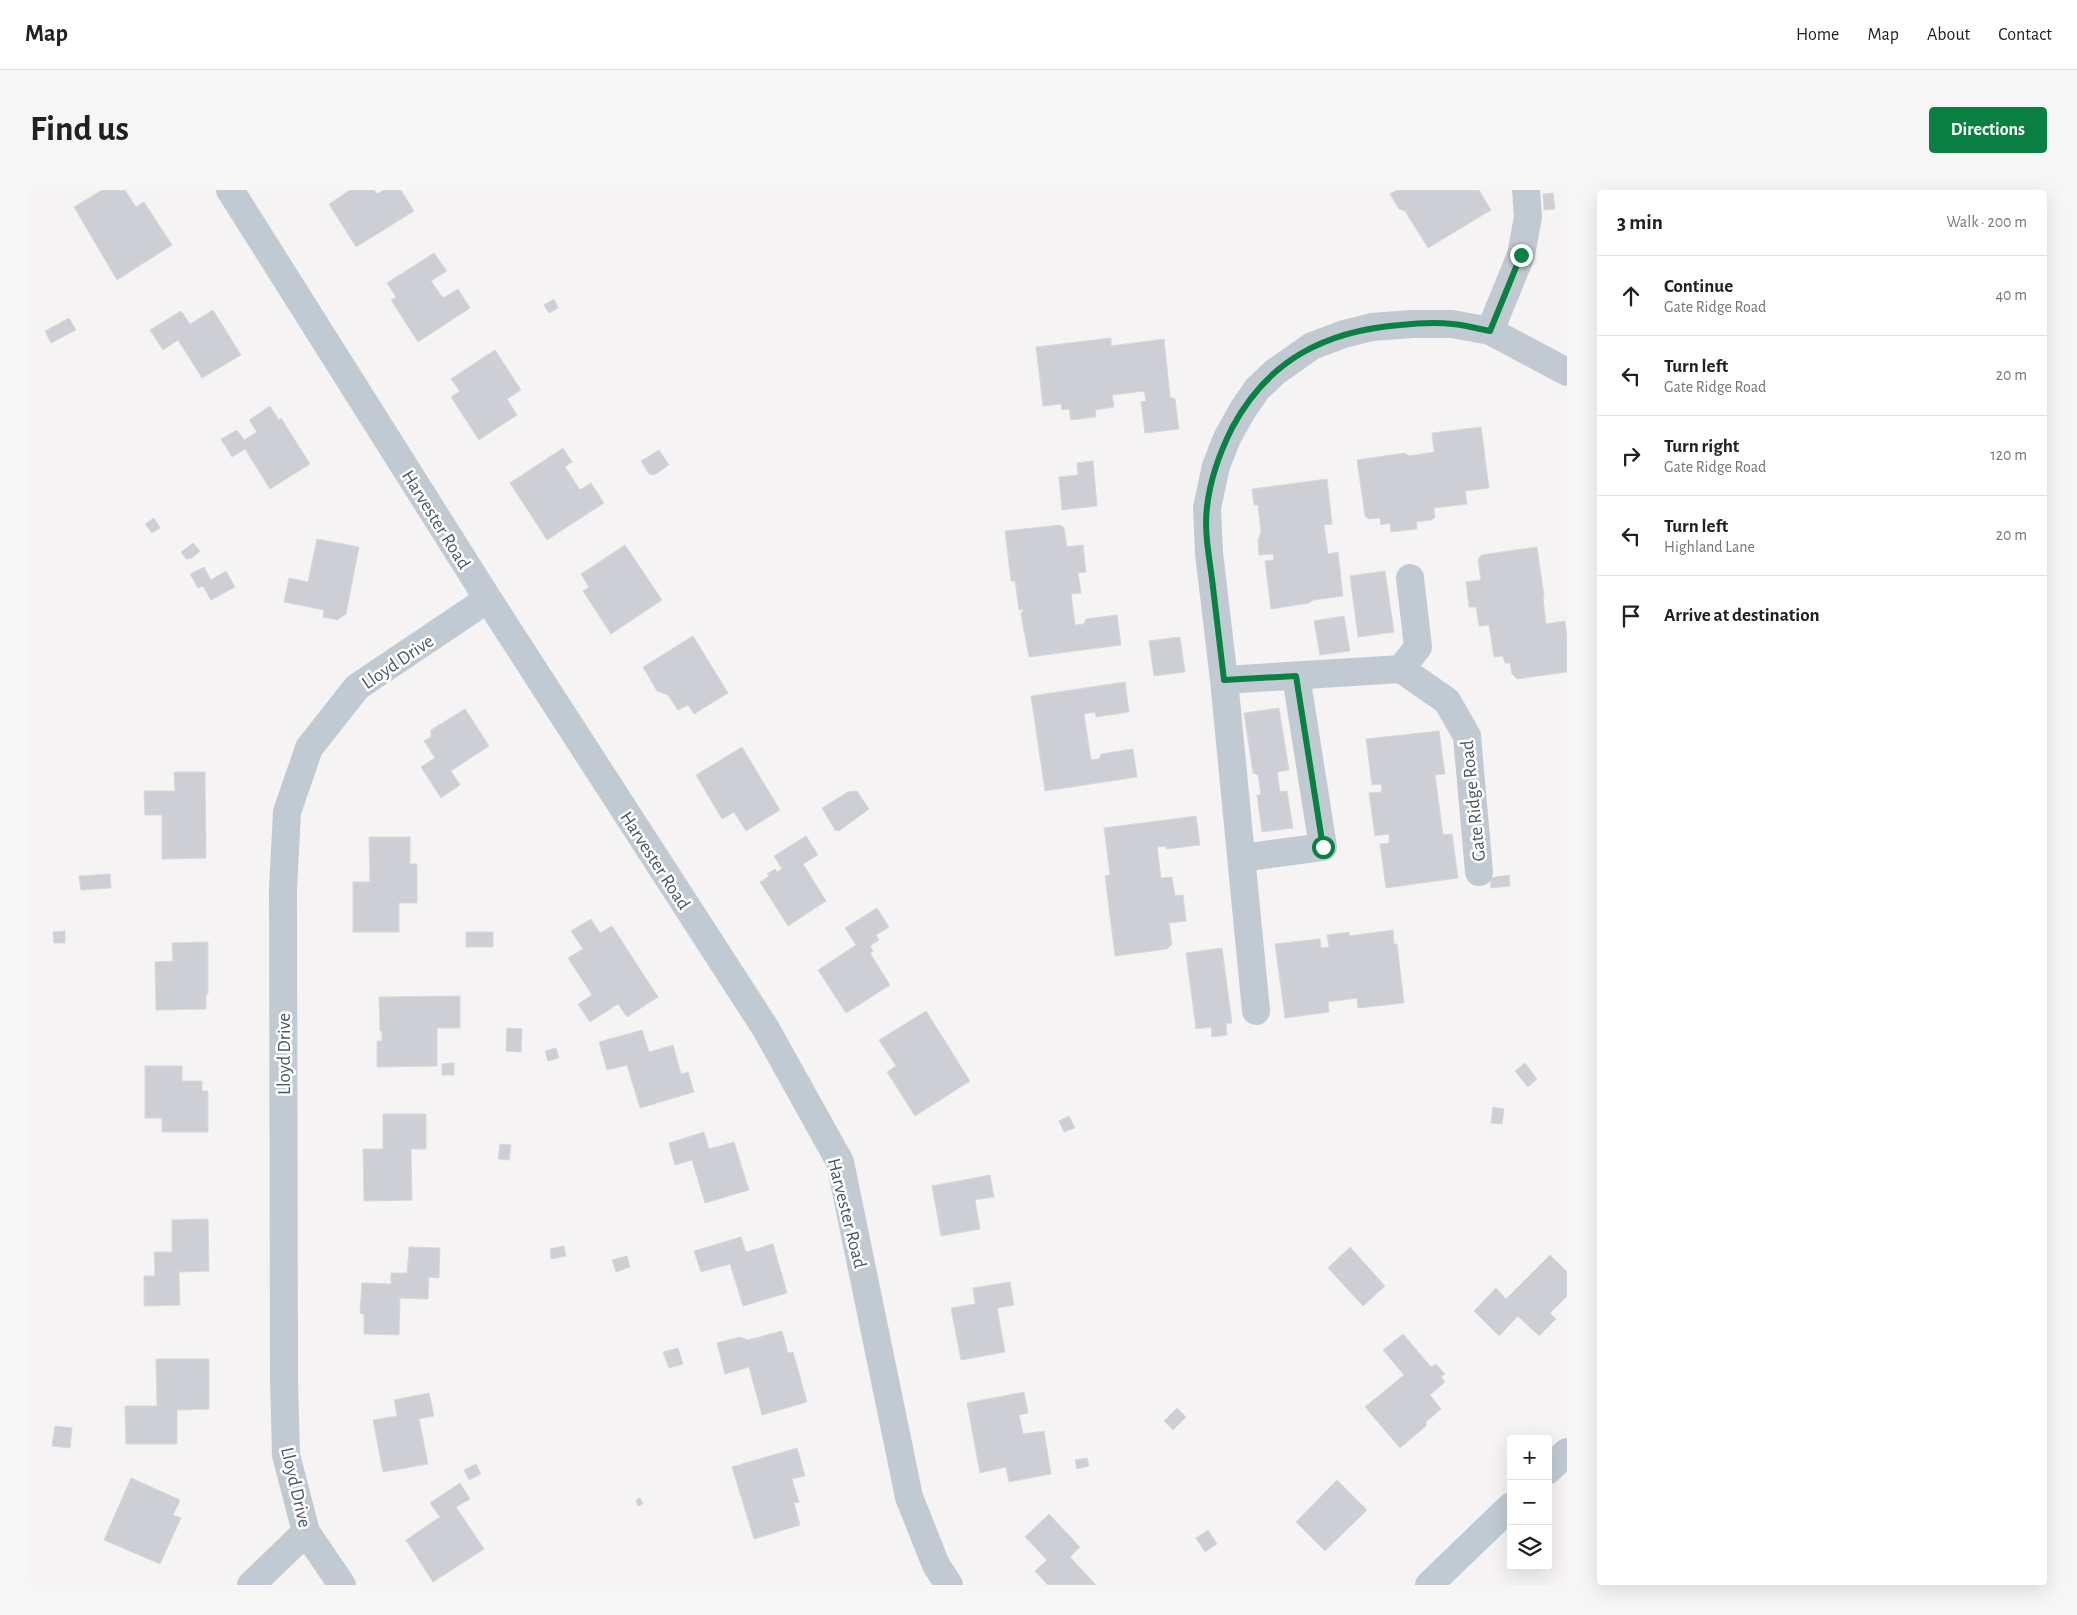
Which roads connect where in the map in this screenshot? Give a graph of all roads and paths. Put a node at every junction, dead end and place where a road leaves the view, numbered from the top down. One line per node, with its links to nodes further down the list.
1 (230, 190): 6 (street, Harvester Road)
2 (1526, 190): 3 (street)
3 (1490, 331): 4 (street); 9 (street)
4 (1567, 372)
5 (1410, 578): 7 (street)
6 (488, 599): 16 (street, Lloyd Drive); 19 (street, Harvester Road)
7 (1401, 669): 8 (street); 11 (street, Gate Ridge Road)
8 (1296, 676): 9 (street); 10 (street)
9 (1224, 680): 10 (street)
10 (1242, 858): 12 (street)
11 (1479, 872)
12 (1256, 1011)
13 (1567, 1452): 14 (street)
14 (1552, 1466)
15 (1507, 1510): 20 (street)
16 (306, 1532): 17 (street); 18 (street, Lloyd Drive)
17 (251, 1585)
18 (342, 1585)
19 (949, 1585)
20 (1429, 1585)

